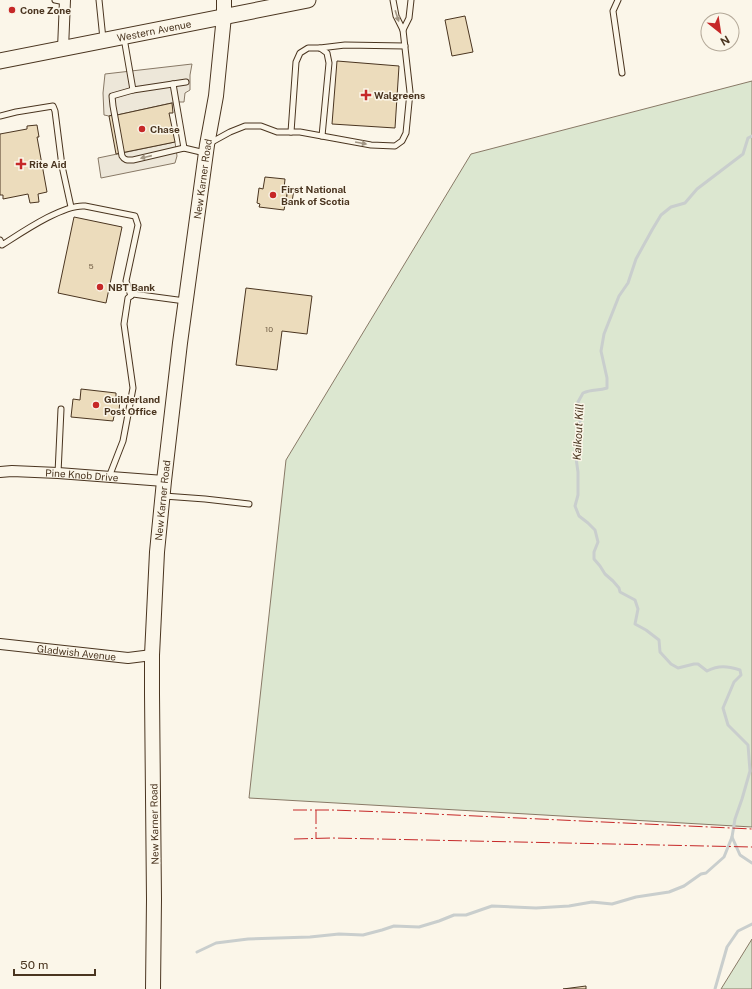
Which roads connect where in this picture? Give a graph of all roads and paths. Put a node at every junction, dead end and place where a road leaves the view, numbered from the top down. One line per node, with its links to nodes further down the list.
1 (99, 0): 11 (lane)
2 (224, 0): 8 (main road, New Karner Road)
3 (308, 0): 8 (main road, Western Avenue)
4 (393, 0): 9 (lane, one-way to 9)
5 (411, 0): 9 (lane)
6 (618, 0): 16 (lane)
7 (62, 1): 14 (street)
8 (224, 16): 10 (main road, Western Avenue); 24 (main road, New Karner Road)
9 (403, 30): 12 (lane)
10 (123, 37): 11 (main road, Western Avenue); 19 (lane)
11 (103, 41): 14 (main road, Western Avenue)
12 (405, 46): 13 (lane); 22 (lane, one-way to 12)
13 (320, 48): 21 (lane); 22 (lane)
14 (63, 49): 15 (main road, Western Avenue)
15 (0, 61)
16 (622, 73)
17 (186, 82): 18 (lane)
18 (173, 84): 19 (lane); 23 (lane)
19 (133, 90): 23 (lane, one-way to 19)
20 (0, 116): 25 (lane)
21 (291, 132): 22 (lane); 24 (lane)
22 (322, 136)
23 (184, 148): 24 (lane)
24 (206, 149): 28 (main road, New Karner Road)
25 (71, 207): 26 (lane); 27 (lane)
26 (0, 240)
27 (130, 296): 28 (lane); 32 (lane)
28 (186, 301): 33 (main road, New Karner Road)
29 (61, 409): 31 (lane)
30 (0, 472): 31 (street, Pine Knob Drive)
31 (58, 473): 32 (street, Pine Knob Drive)
32 (109, 477): 33 (street, Pine Knob Drive)
33 (164, 481): 34 (main road, New Karner Road)
34 (163, 496): 35 (lane); 37 (main road, New Karner Road)
35 (249, 504)
36 (0, 644): 37 (street, Gladwish Avenue)
37 (152, 655): 38 (main road, New Karner Road)
38 (154, 989)

